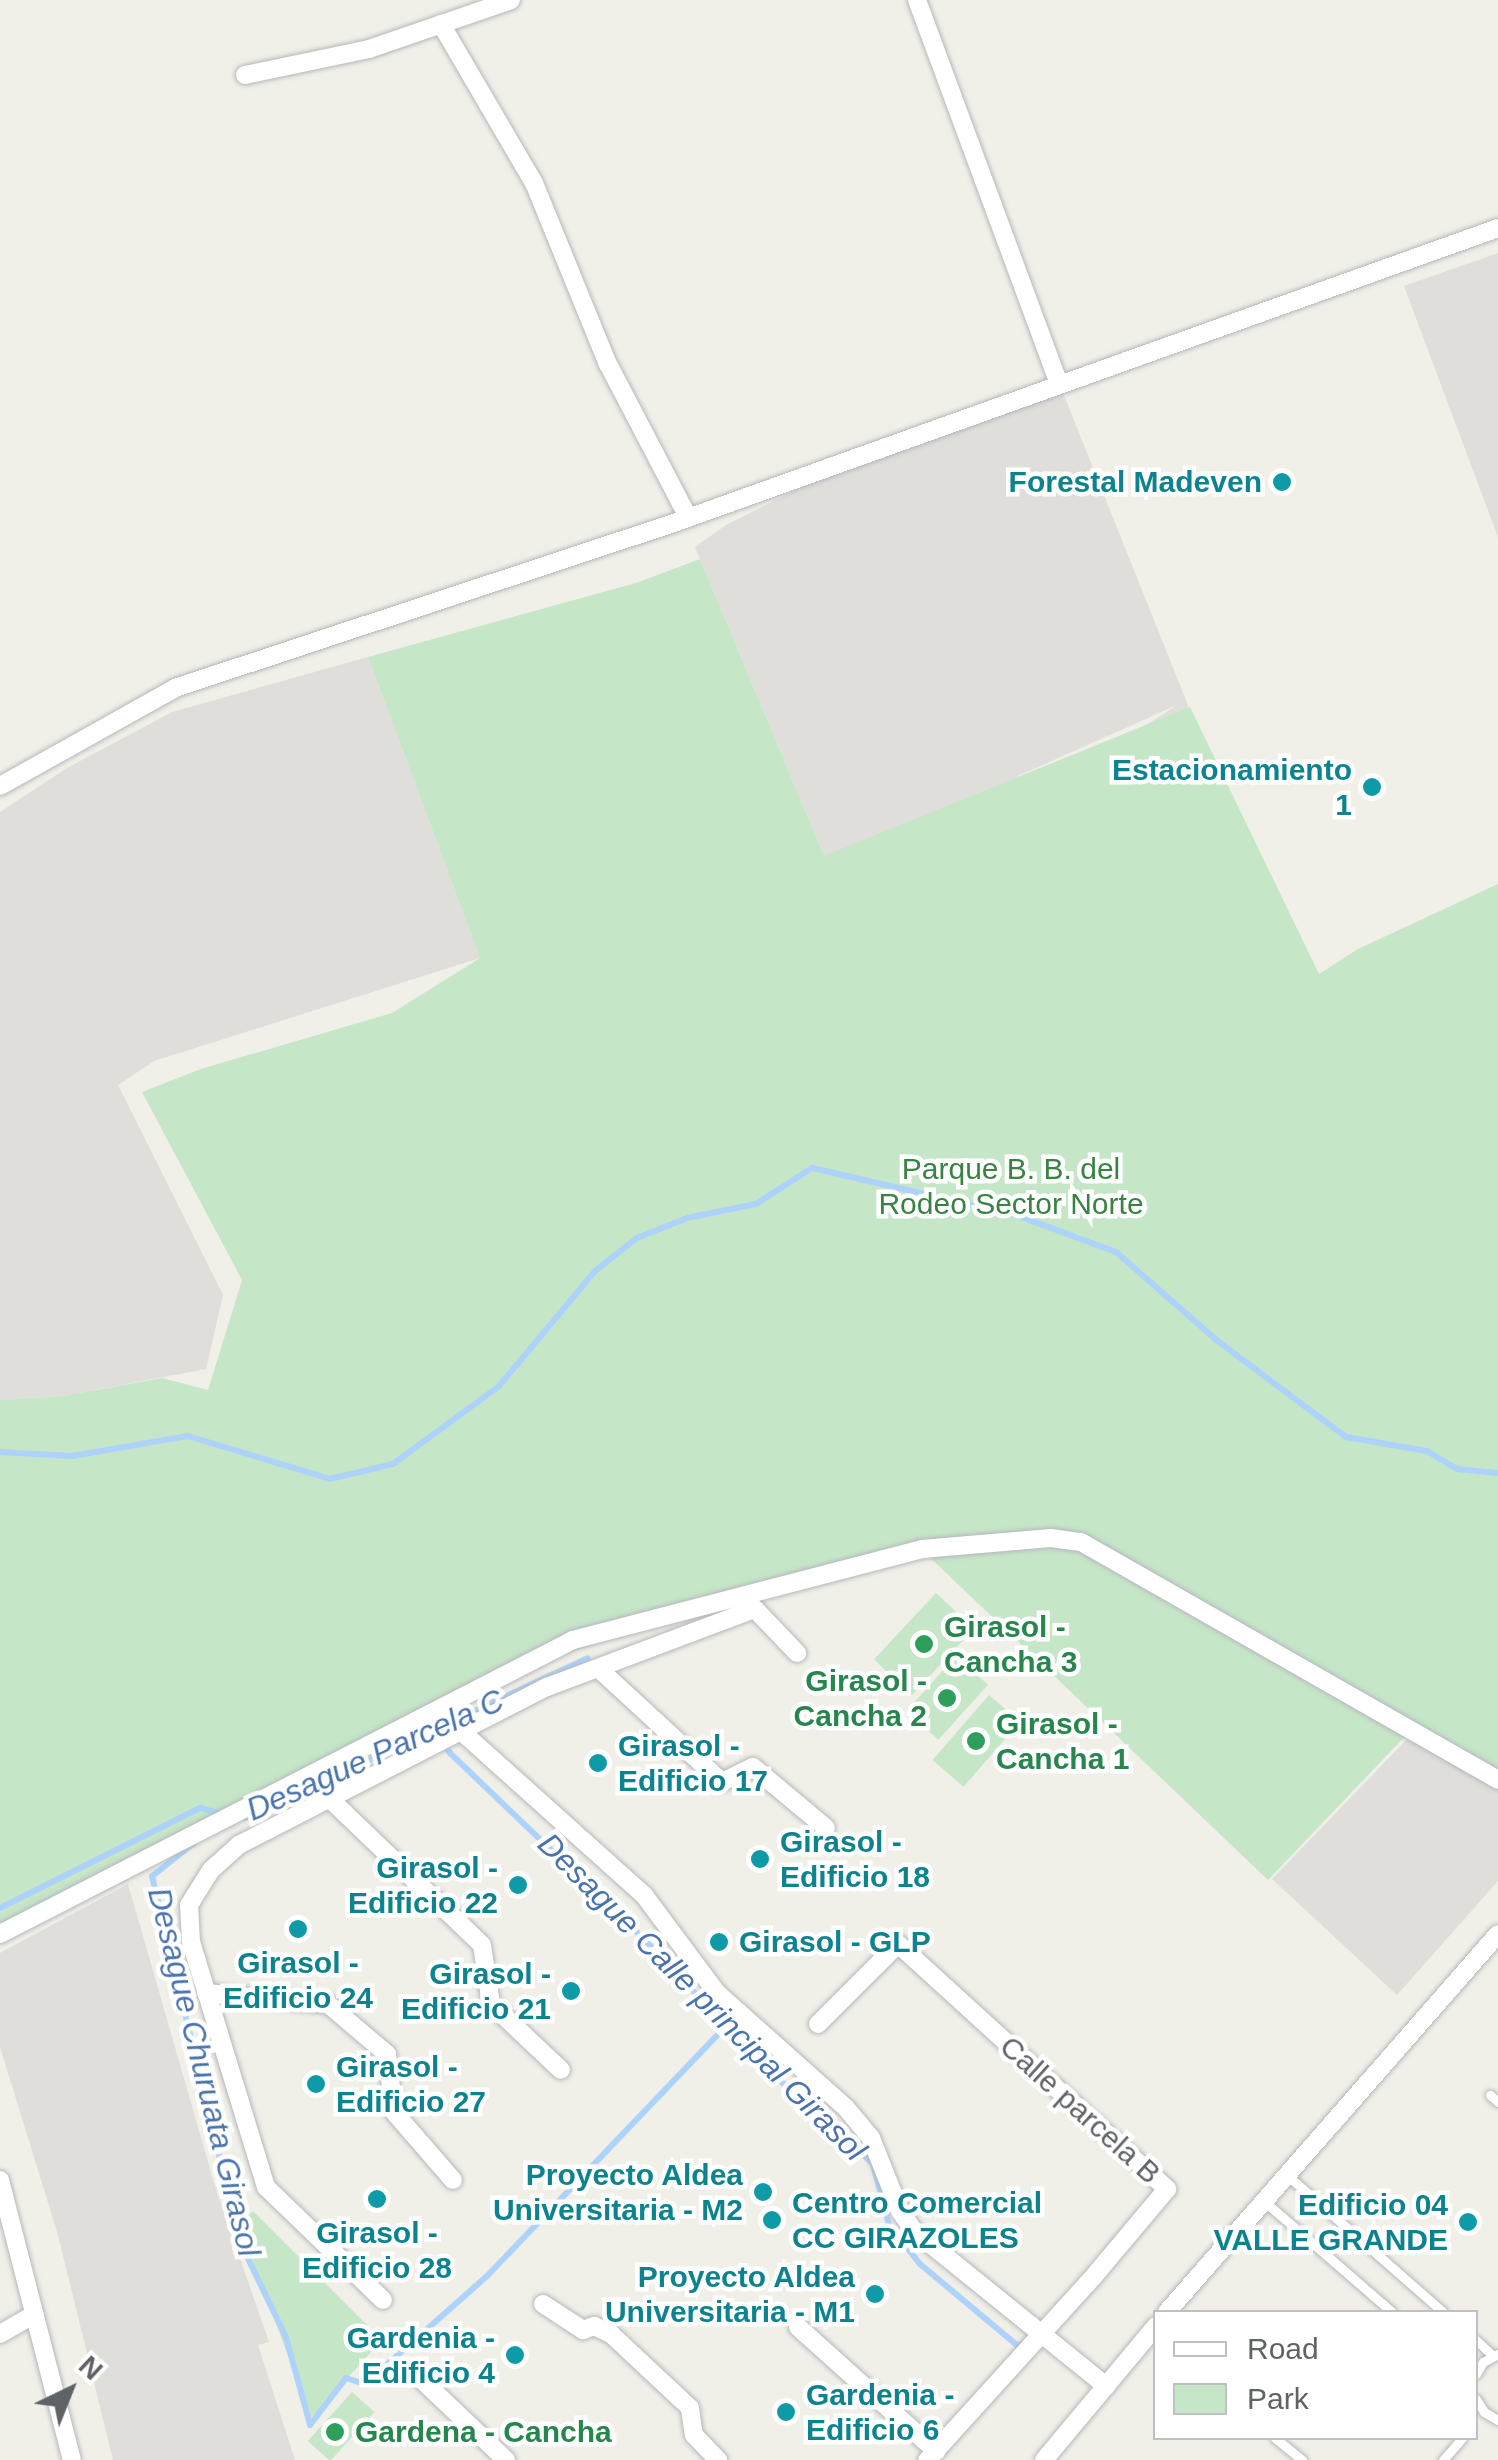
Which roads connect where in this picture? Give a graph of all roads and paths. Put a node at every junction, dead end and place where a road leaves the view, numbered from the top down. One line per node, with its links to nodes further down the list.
1 (510, 0): 3 (street)
2 (917, 0): 6 (street)
3 (441, 24): 4 (street); 7 (street)
4 (245, 76)
5 (1498, 228): 6 (street)
6 (1059, 383): 7 (street)
7 (688, 518): 8 (street)
8 (0, 786)
9 (797, 1653): 10 (street)
10 (599, 1669): 11 (street); 14 (street)
11 (462, 1731): 13 (street); 33 (street)
12 (1498, 1780): 15 (street)
13 (330, 1800): 17 (street); 19 (street)
14 (826, 1828)
15 (0, 1934)
16 (1498, 1934): 20 (street)
17 (206, 1993): 22 (street); 24 (street)
18 (818, 2024): 33 (street, Calle parcela B)
19 (560, 2070)
20 (1288, 2176): 23 (street); 28 (lane)
21 (0, 2180): 29 (street)
22 (453, 2180)
23 (1265, 2202): 26 (street); 27 (lane)
24 (383, 2300)
25 (543, 2304): 45 (street)
26 (1169, 2310)
27 (1390, 2310)
28 (1441, 2310)
29 (35, 2314): 32 (street); 43 (street)
30 (798, 2327): 42 (street)
31 (1153, 2330): 35 (street)
32 (0, 2334)
33 (1040, 2335): 35 (street); 42 (street, Calle parcela B)
34 (422, 2381): 44 (street)
35 (1106, 2386): 46 (street)
36 (1478, 2403): 37 (lane)
37 (1484, 2412): 38 (lane); 39 (lane)
38 (1478, 2420)
39 (1498, 2420)
40 (1277, 2440): 47 (lane)
41 (1460, 2440): 48 (lane)
42 (931, 2455)
43 (72, 2460)
44 (506, 2460)
45 (718, 2460)
46 (1044, 2460)
47 (1302, 2460)
48 (1442, 2460)

